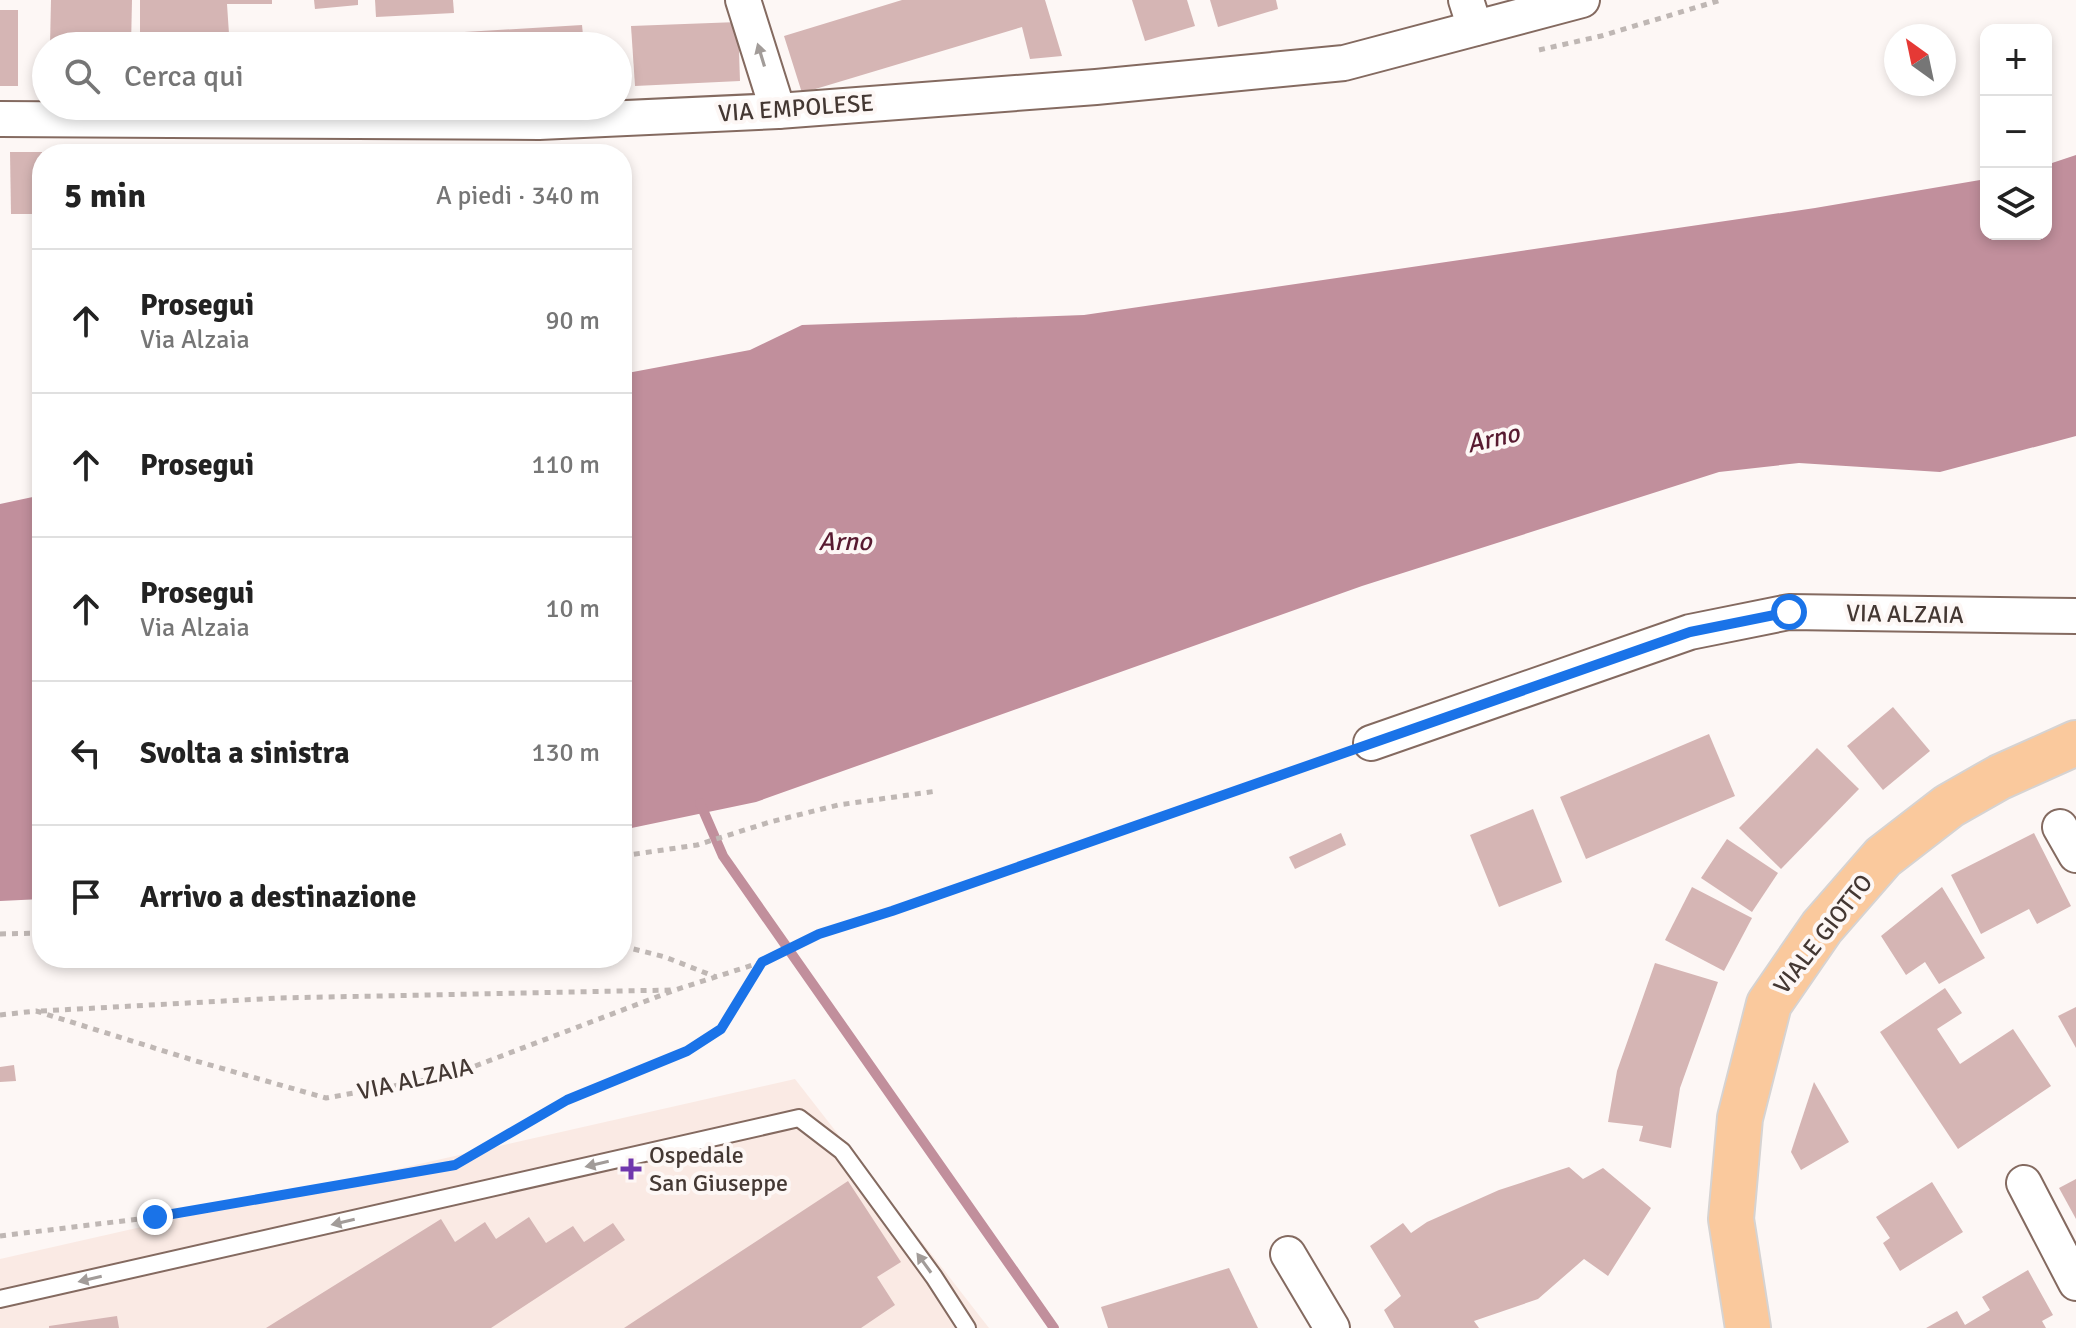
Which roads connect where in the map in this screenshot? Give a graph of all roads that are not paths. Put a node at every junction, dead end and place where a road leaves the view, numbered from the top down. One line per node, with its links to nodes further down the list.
1 (743, 0): 4 (street, one-way to 1)
2 (1582, 0): 3 (street, VIA EMPOLESE)
3 (1470, 14): 4 (street, VIA EMPOLESE)
4 (778, 111): 5 (street, VIA EMPOLESE)
5 (632, 118)
6 (0, 119): 7 (street, VIA EMPOLESE)
7 (32, 119)
8 (180, 120): 9 (street, VIA EMPOLESE)
9 (582, 120)
10 (2076, 616): 11 (street, VIA ALZAIA)
11 (1371, 743)
12 (2076, 743): 19 (main road, VIALE GIOTTO)
13 (2024, 1183): 15 (street)
14 (1288, 1254): 18 (street)
15 (2076, 1283)
16 (0, 1299): 17 (lane, one-way to 16)
17 (967, 1328)
18 (1332, 1328)
19 (1748, 1328)

